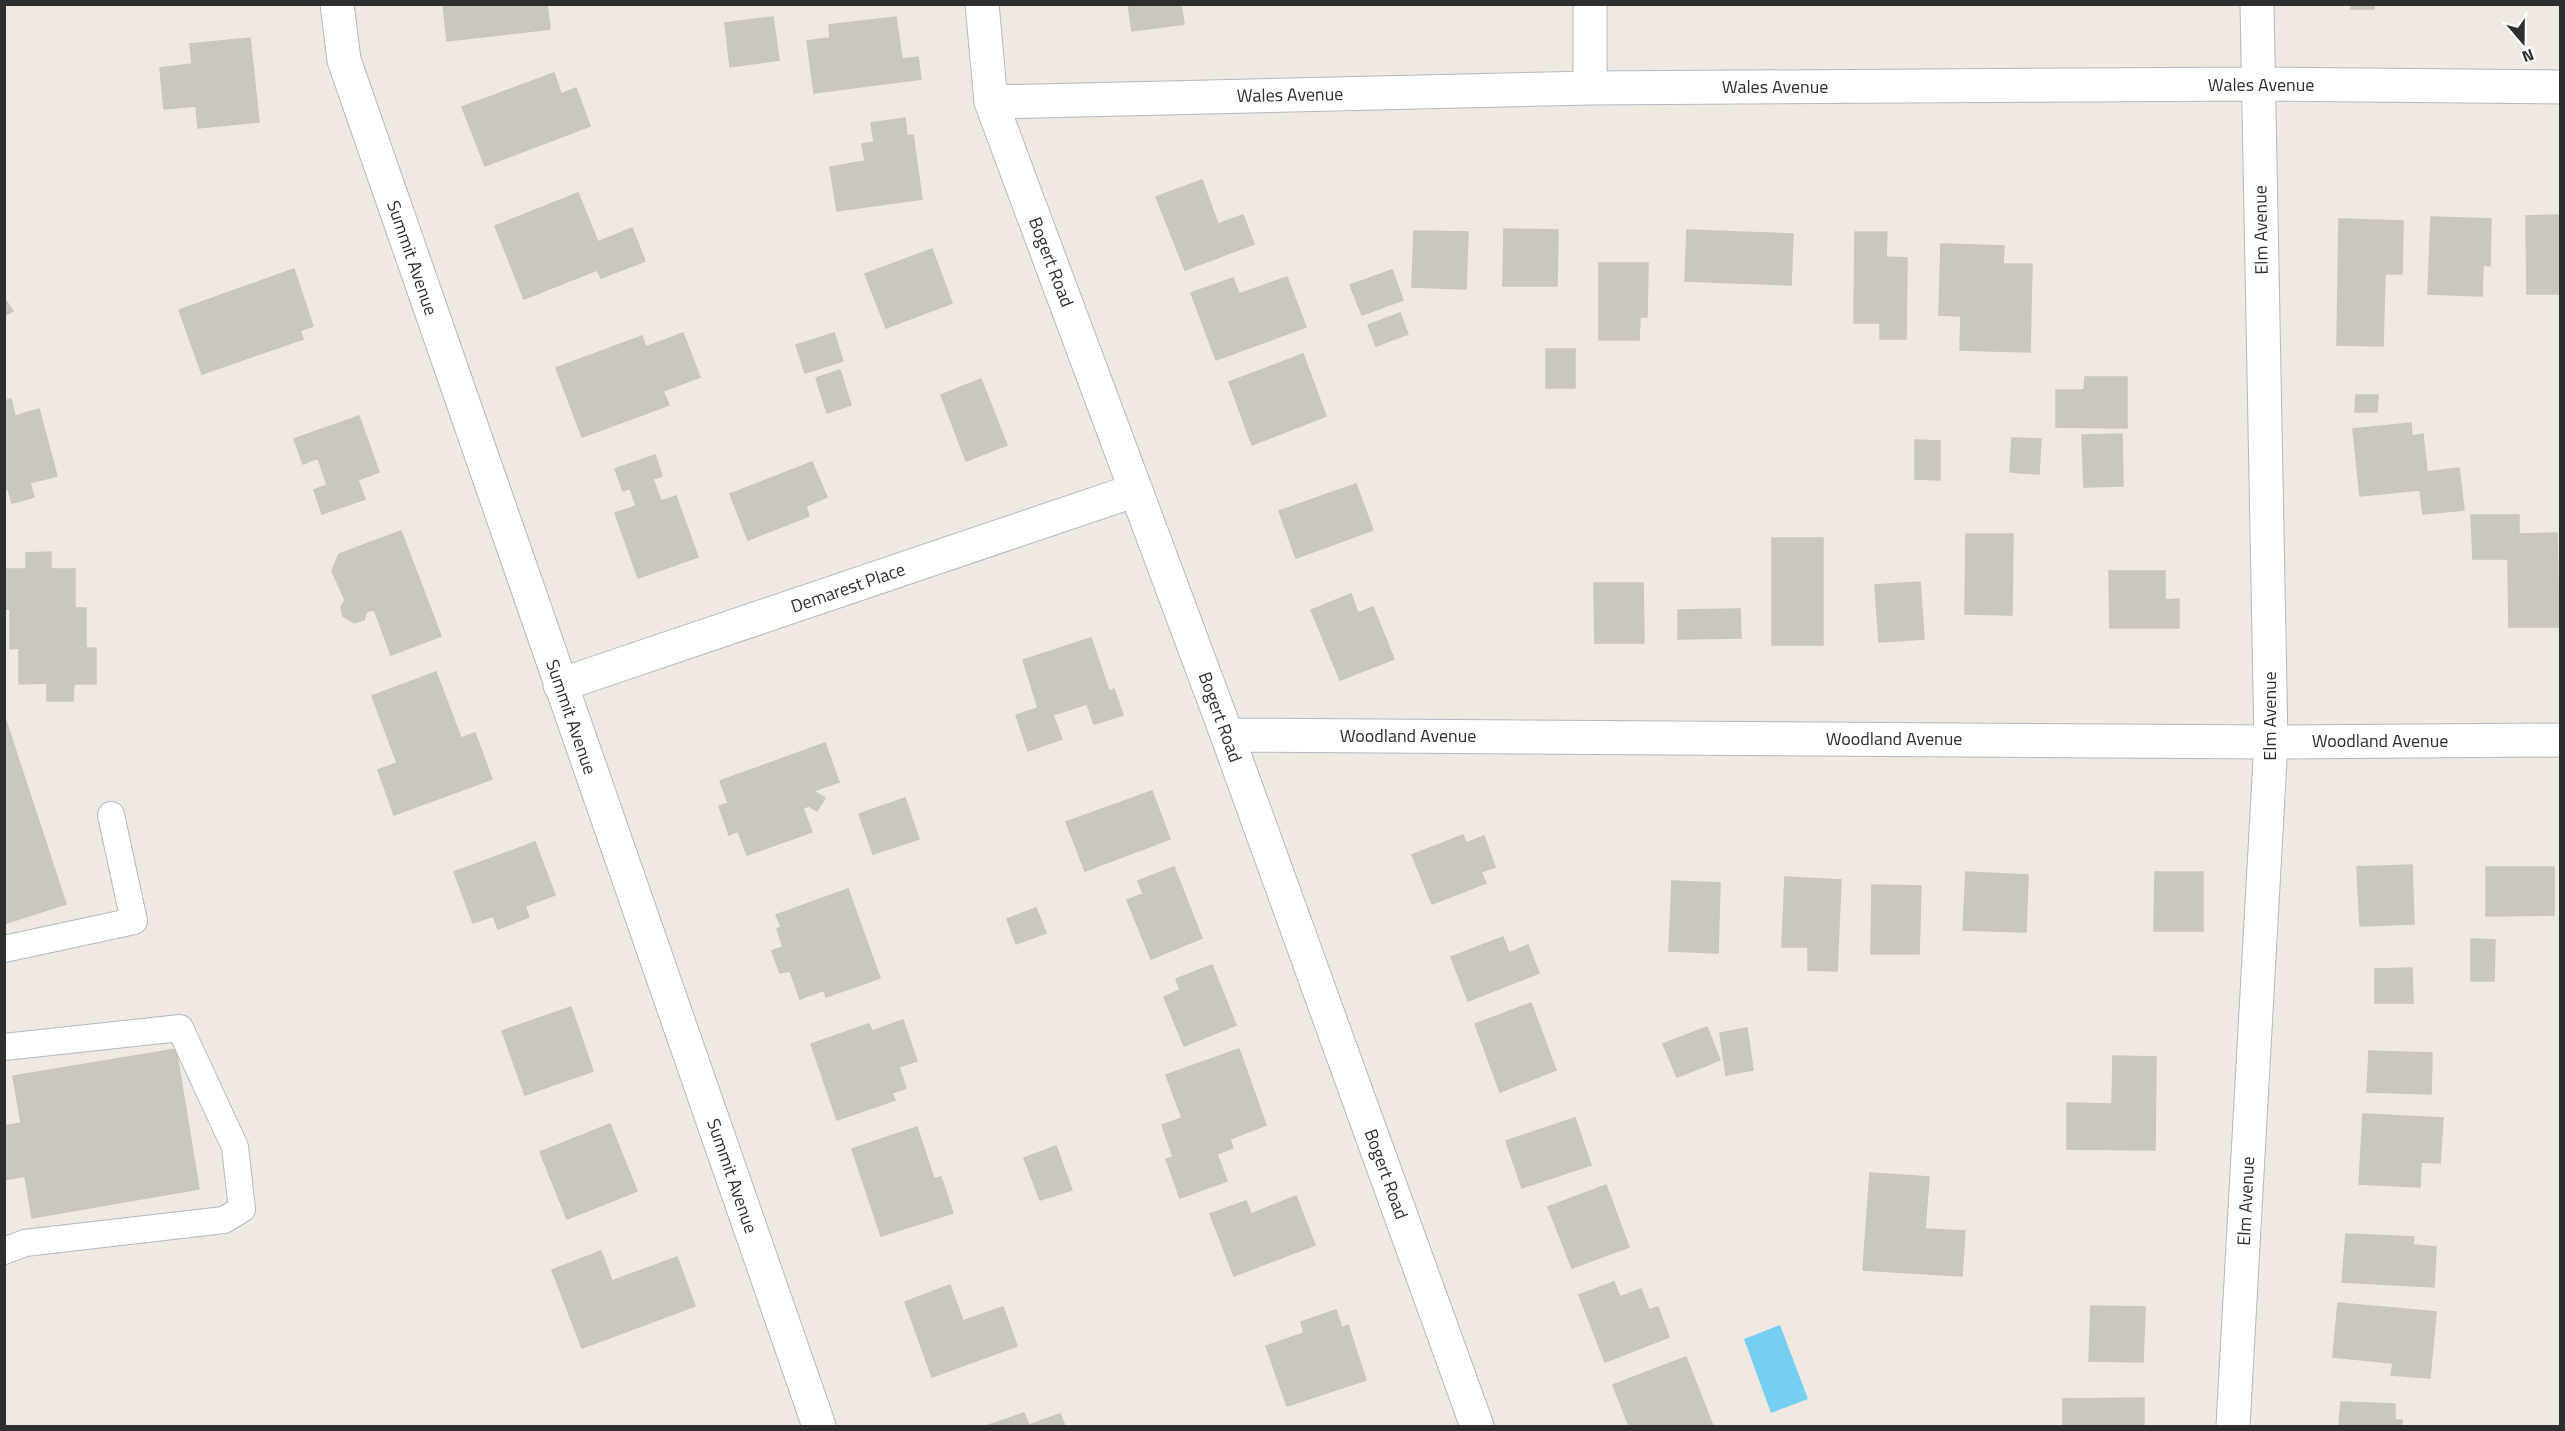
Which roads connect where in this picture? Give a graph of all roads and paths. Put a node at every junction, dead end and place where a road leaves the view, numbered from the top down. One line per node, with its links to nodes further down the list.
1 (337, 4): 10 (street, Summit Avenue)
2 (982, 4): 8 (street, Bogert Road)
3 (1590, 4): 7 (street)
4 (2257, 4): 5 (street, Elm Avenue)
5 (2258, 84): 6 (street, Wales Avenue); 7 (street, Wales Avenue); 13 (street, Elm Avenue)
6 (2560, 87)
7 (1590, 88): 8 (street, Wales Avenue)
8 (991, 102): 9 (street, Bogert Road)
9 (1136, 490): 10 (street, Demarest Place); 11 (street, Bogert Road)
10 (560, 685): 18 (street, Summit Avenue)
11 (1227, 735): 13 (street, Woodland Avenue); 19 (street, Bogert Road)
12 (2560, 740): 13 (street, Woodland Avenue)
13 (2271, 742): 20 (street, Elm Avenue)
14 (111, 814): 15 (lane)
15 (4, 949)
16 (4, 1047): 17 (lane)
17 (4, 1251)
18 (819, 1426)
19 (1477, 1426)
20 (2233, 1426)

